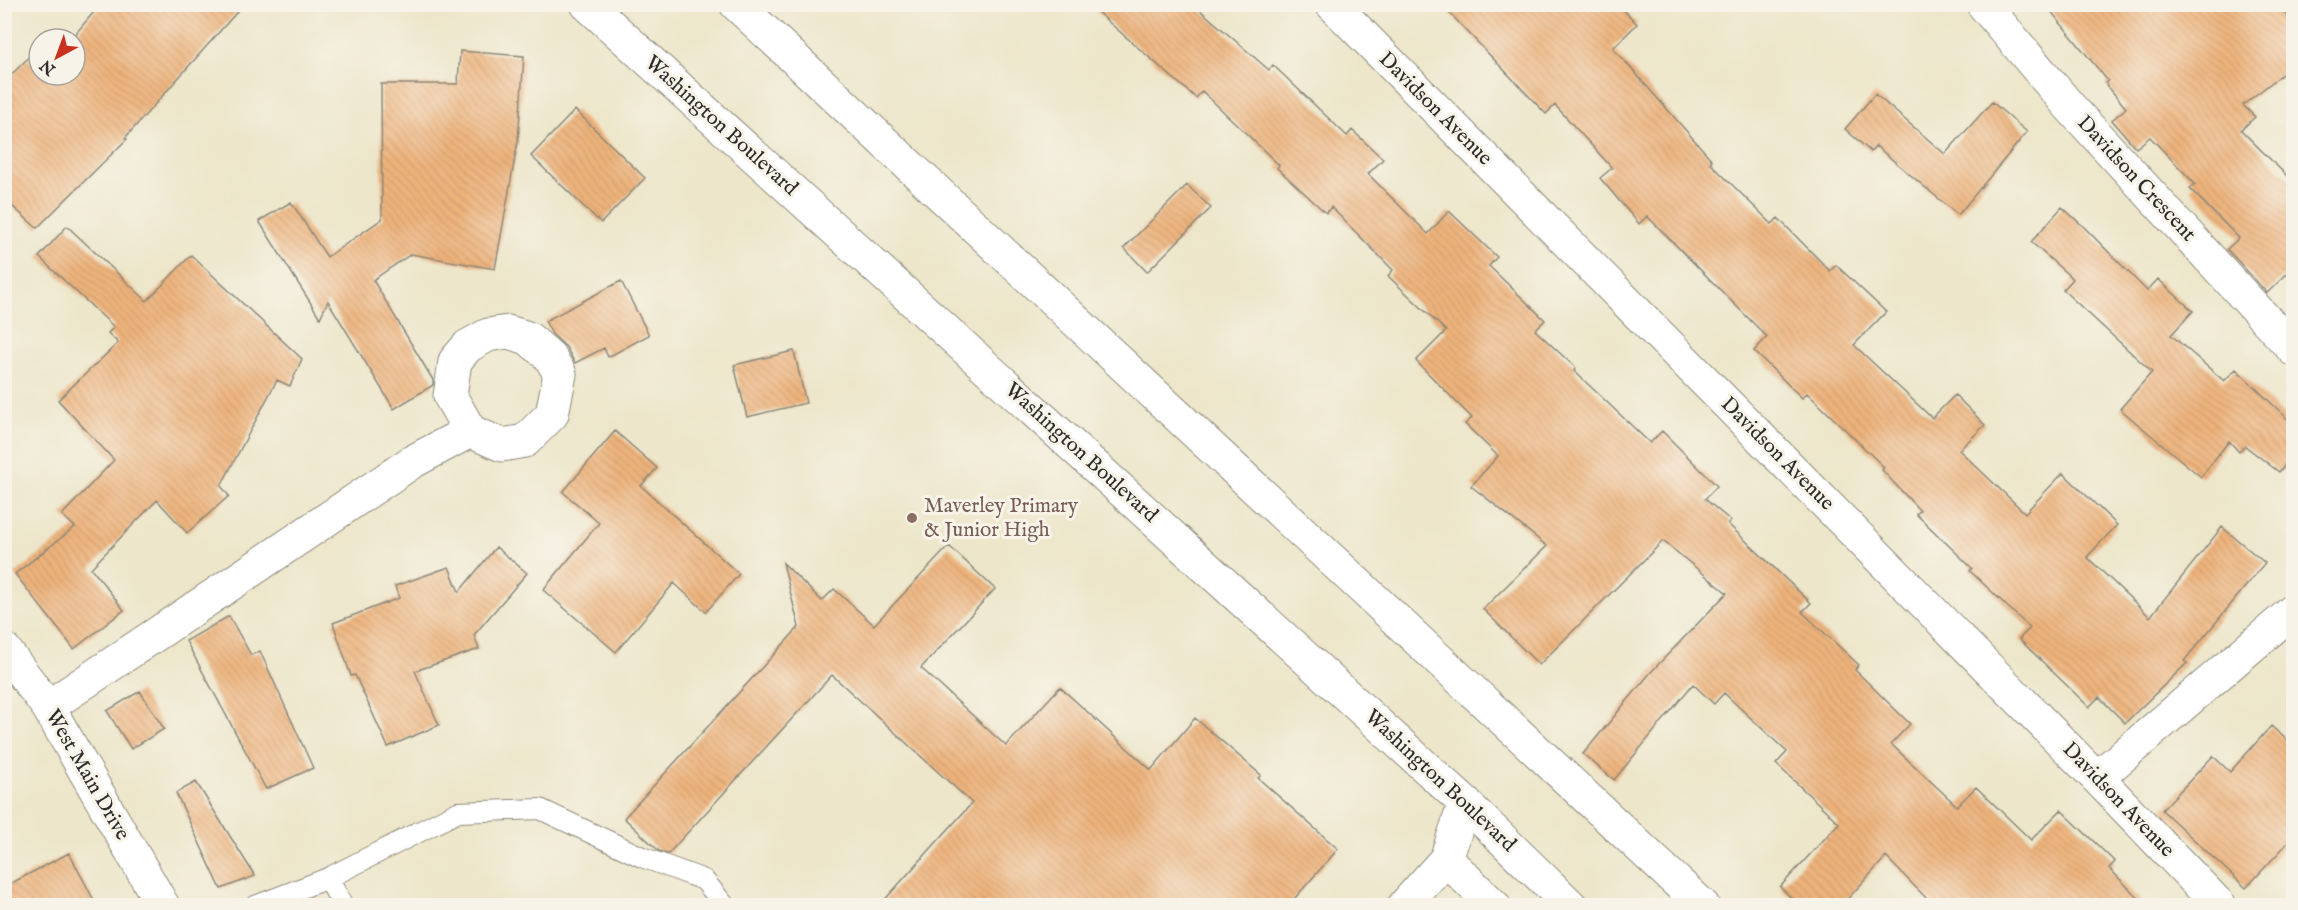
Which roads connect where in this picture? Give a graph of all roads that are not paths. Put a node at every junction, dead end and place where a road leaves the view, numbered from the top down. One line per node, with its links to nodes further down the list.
1 (587, 4): 11 (main road, Washington Boulevard)
2 (736, 4): 21 (main road)
3 (1332, 4): 10 (main road, Davidson Avenue)
4 (1983, 4): 5 (main road, Davidson Crescent)
5 (2294, 350)
6 (470, 431): 9 (main road)
7 (2294, 610): 10 (main road)
8 (4, 650): 9 (main road, West Main Drive)
9 (48, 707): 14 (main road, West Main Drive)
10 (2097, 778): 22 (main road, Davidson Avenue)
11 (1465, 803): 12 (main road); 20 (main road, Washington Boulevard)
12 (1446, 859): 18 (main road); 19 (main road)
13 (328, 878): 15 (lane); 16 (lane); 17 (lane)
14 (163, 906)
15 (255, 906)
16 (343, 906)
17 (725, 906)
18 (1404, 906)
19 (1494, 906)
20 (1571, 906)
21 (1703, 906)
22 (2220, 906)

